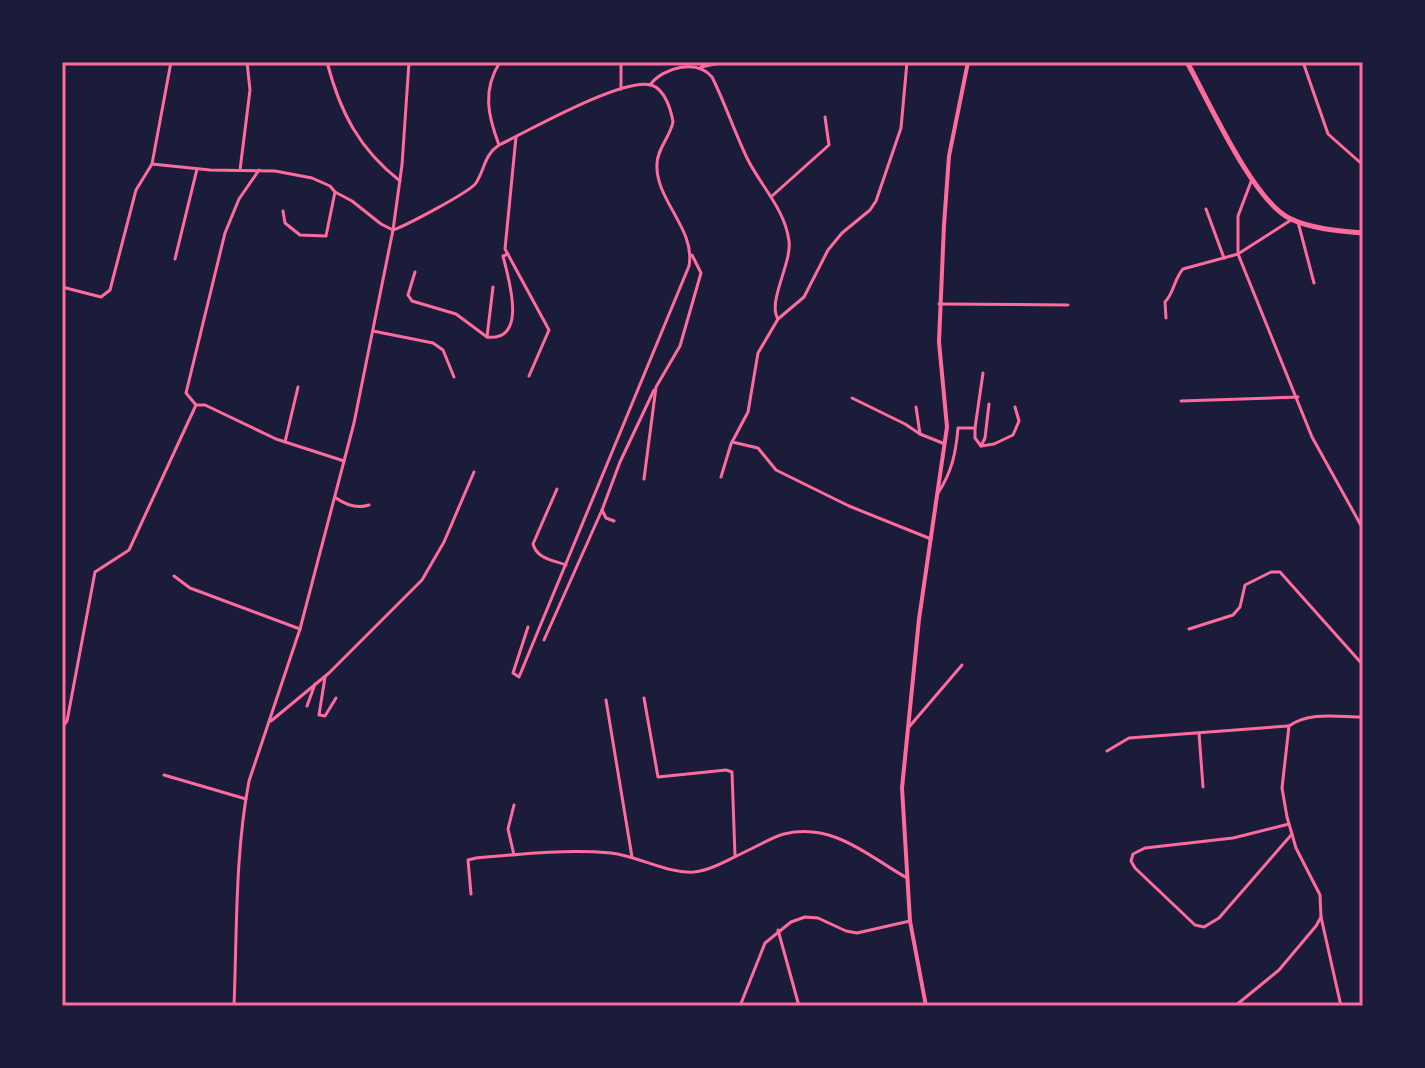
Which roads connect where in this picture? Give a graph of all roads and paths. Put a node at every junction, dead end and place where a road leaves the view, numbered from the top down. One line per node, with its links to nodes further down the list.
1 (171, 62): 18 (street)
2 (247, 62): 21 (street)
3 (327, 62): 24 (street)
4 (409, 62): 24 (street)
5 (500, 62): 17 (street)
6 (621, 62): 14 (street)
7 (724, 62): 12 (street)
8 (907, 62): 45 (street)
9 (968, 62): 42 (street)
10 (1187, 62): 23 (highway)
11 (1303, 62): 19 (street)
12 (700, 68): 13 (street); 26 (street)
13 (650, 85): 14 (street); 33 (street)
14 (621, 89): 16 (street)
15 (825, 117): 26 (street)
16 (516, 137): 17 (street); 34 (street)
17 (499, 145): 31 (street)
18 (152, 164): 20 (street); 40 (street)
19 (1363, 165)
20 (197, 169): 21 (street); 37 (street)
21 (240, 170): 22 (street)
22 (259, 170): 25 (street); 57 (street)
23 (1252, 179): 29 (highway); 35 (street)
24 (400, 181): 31 (street)
25 (335, 192): 28 (street); 31 (street)
26 (772, 196): 45 (street)
27 (1206, 209): 36 (street)
28 (283, 211)
29 (1291, 220): 30 (highway); 35 (street)
30 (1298, 222): 32 (highway); 39 (street)
31 (393, 230): 46 (street)
32 (1363, 233)
33 (690, 252): 52 (street); 78 (street)
34 (508, 254): 47 (street); 49 (street)
35 (1238, 254): 36 (street); 53 (street)
36 (1224, 258): 44 (street)
37 (175, 259)
38 (415, 272): 47 (street)
39 (1314, 283)
40 (62, 287)
41 (493, 287): 47 (street)
42 (939, 304): 43 (street); 64 (street)
43 (1068, 305)
44 (1166, 318)
45 (778, 319): 63 (street)
46 (373, 331): 50 (street); 66 (street)
47 (487, 337)
48 (983, 373): 60 (street)
49 (529, 376)
50 (454, 377)
51 (298, 387): 62 (street)
52 (656, 387): 69 (street); 74 (street)
53 (1298, 397): 55 (street); 76 (street)
54 (852, 398): 61 (street)
55 (1181, 401)
56 (989, 404): 65 (street)
57 (196, 405): 62 (street); 95 (street)
58 (916, 407): 61 (street)
59 (1015, 407): 65 (street)
60 (975, 428): 65 (street); 71 (street)
61 (920, 434): 64 (street)
62 (285, 442): 66 (street)
63 (732, 442): 68 (street); 77 (street)
64 (945, 444): 71 (street)
65 (981, 446)
66 (344, 461): 72 (street)
67 (474, 472): 86 (street)
68 (721, 477)
69 (644, 479)
70 (557, 489): 78 (street)
71 (938, 493): 77 (street)
72 (336, 498): 73 (street); 81 (street)
73 (369, 505)
74 (602, 510): 75 (street); 83 (street)
75 (614, 521)
76 (1363, 529)
77 (931, 539): 96 (street)
78 (566, 565): 80 (street)
79 (174, 576): 81 (street)
80 (528, 627)
81 (300, 629): 93 (street)
82 (1189, 629): 85 (street)
83 (544, 640)
84 (962, 665): 96 (street)
85 (1363, 665)
86 (325, 677): 87 (street); 88 (street)
87 (315, 684): 91 (street); 93 (street)
88 (336, 698)
89 (644, 698): 107 (street)
90 (606, 700): 106 (street)
91 (307, 706)
92 (1363, 717): 94 (street)
93 (268, 723): 101 (street)
94 (1289, 726): 97 (street); 103 (street)
95 (62, 728)
96 (907, 730): 108 (street)
97 (1199, 733): 98 (street); 100 (street)
98 (1107, 751)
99 (164, 775): 101 (street)
100 (1203, 787)
101 (246, 799): 113 (street)
102 (514, 805): 105 (street)
103 (1289, 824): 104 (street); 104 (street)
104 (1292, 834): 110 (street)
105 (514, 856): 106 (street); 109 (street)
106 (632, 857): 107 (street)
107 (735, 857): 108 (street)
108 (907, 878): 111 (street)
109 (471, 894)
110 (1321, 917): 117 (street); 118 (street)
111 (910, 921): 112 (street); 116 (street)
112 (778, 930): 114 (street); 115 (street)
113 (234, 1006)
114 (740, 1006)
115 (799, 1006)
116 (926, 1006)
117 (1235, 1006)
118 (1341, 1006)

